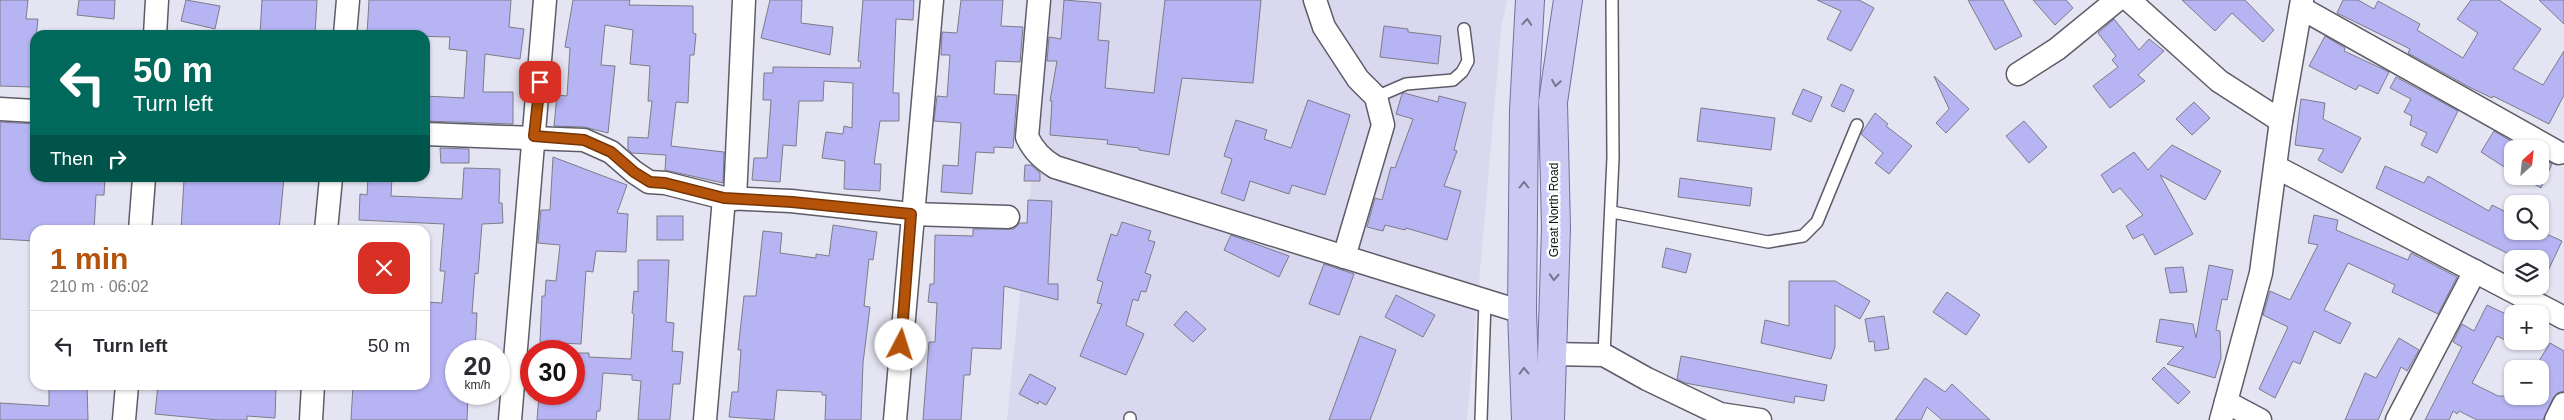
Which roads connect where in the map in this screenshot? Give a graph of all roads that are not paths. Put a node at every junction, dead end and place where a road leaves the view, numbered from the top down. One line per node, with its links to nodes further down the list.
1 (157, 0): 15 (street)
2 (348, 0): 16 (street)
3 (546, 0): 24 (street)
4 (744, 0): 29 (street)
5 (932, 0): 31 (street)
6 (1039, 0): 35 (street)
7 (1315, 0): 18 (street)
8 (1530, 0): 38 (main road, one-way to 8)
9 (1568, 0): 40 (main road, Great North Road, one-way to 40)
10 (1612, 0): 30 (lane)
11 (2117, 0): 17 (street)
12 (2129, 0): 21 (street)
13 (2302, 4): 21 (street); 25 (street)
14 (1464, 29): 18 (lane)
15 (154, 30)
16 (345, 30)
17 (2018, 74)
18 (1376, 97): 35 (street)
19 (0, 109): 20 (street)
20 (30, 111)
21 (2281, 121): 26 (street)
22 (1857, 125): 30 (lane)
23 (430, 134): 24 (street)
24 (534, 136): 29 (street); 49 (street)
25 (2560, 153)
26 (2276, 167): 36 (street); 45 (street)
27 (144, 182): 33 (street)
28 (330, 182): 34 (street)
29 (729, 199): 31 (street); 50 (street)
30 (1612, 212): 41 (lane)
31 (911, 214): 32 (street); 51 (street)
32 (1008, 217)
33 (140, 225)
34 (326, 225)
35 (1344, 257): 37 (street)
36 (2475, 271): 39 (street); 57 (street)
37 (1485, 301): 38 (street); 52 (lane)
38 (1522, 312): 53 (main road, one-way to 38)
39 (2564, 318)
40 (1550, 354): 41 (street); 54 (main road, Great North Road)
41 (1604, 355): 46 (street)
42 (127, 390): 47 (street)
43 (313, 390): 48 (street)
44 (2564, 404): 58 (street)
45 (2224, 411): 56 (street)
46 (1720, 417): 55 (street)
47 (124, 420)
48 (310, 420)
49 (510, 420)
50 (705, 420)
51 (895, 420)
52 (1481, 420)
53 (1526, 420)
54 (1550, 420)
55 (1760, 420)
56 (2260, 420)
57 (2397, 420)
58 (2556, 420)

